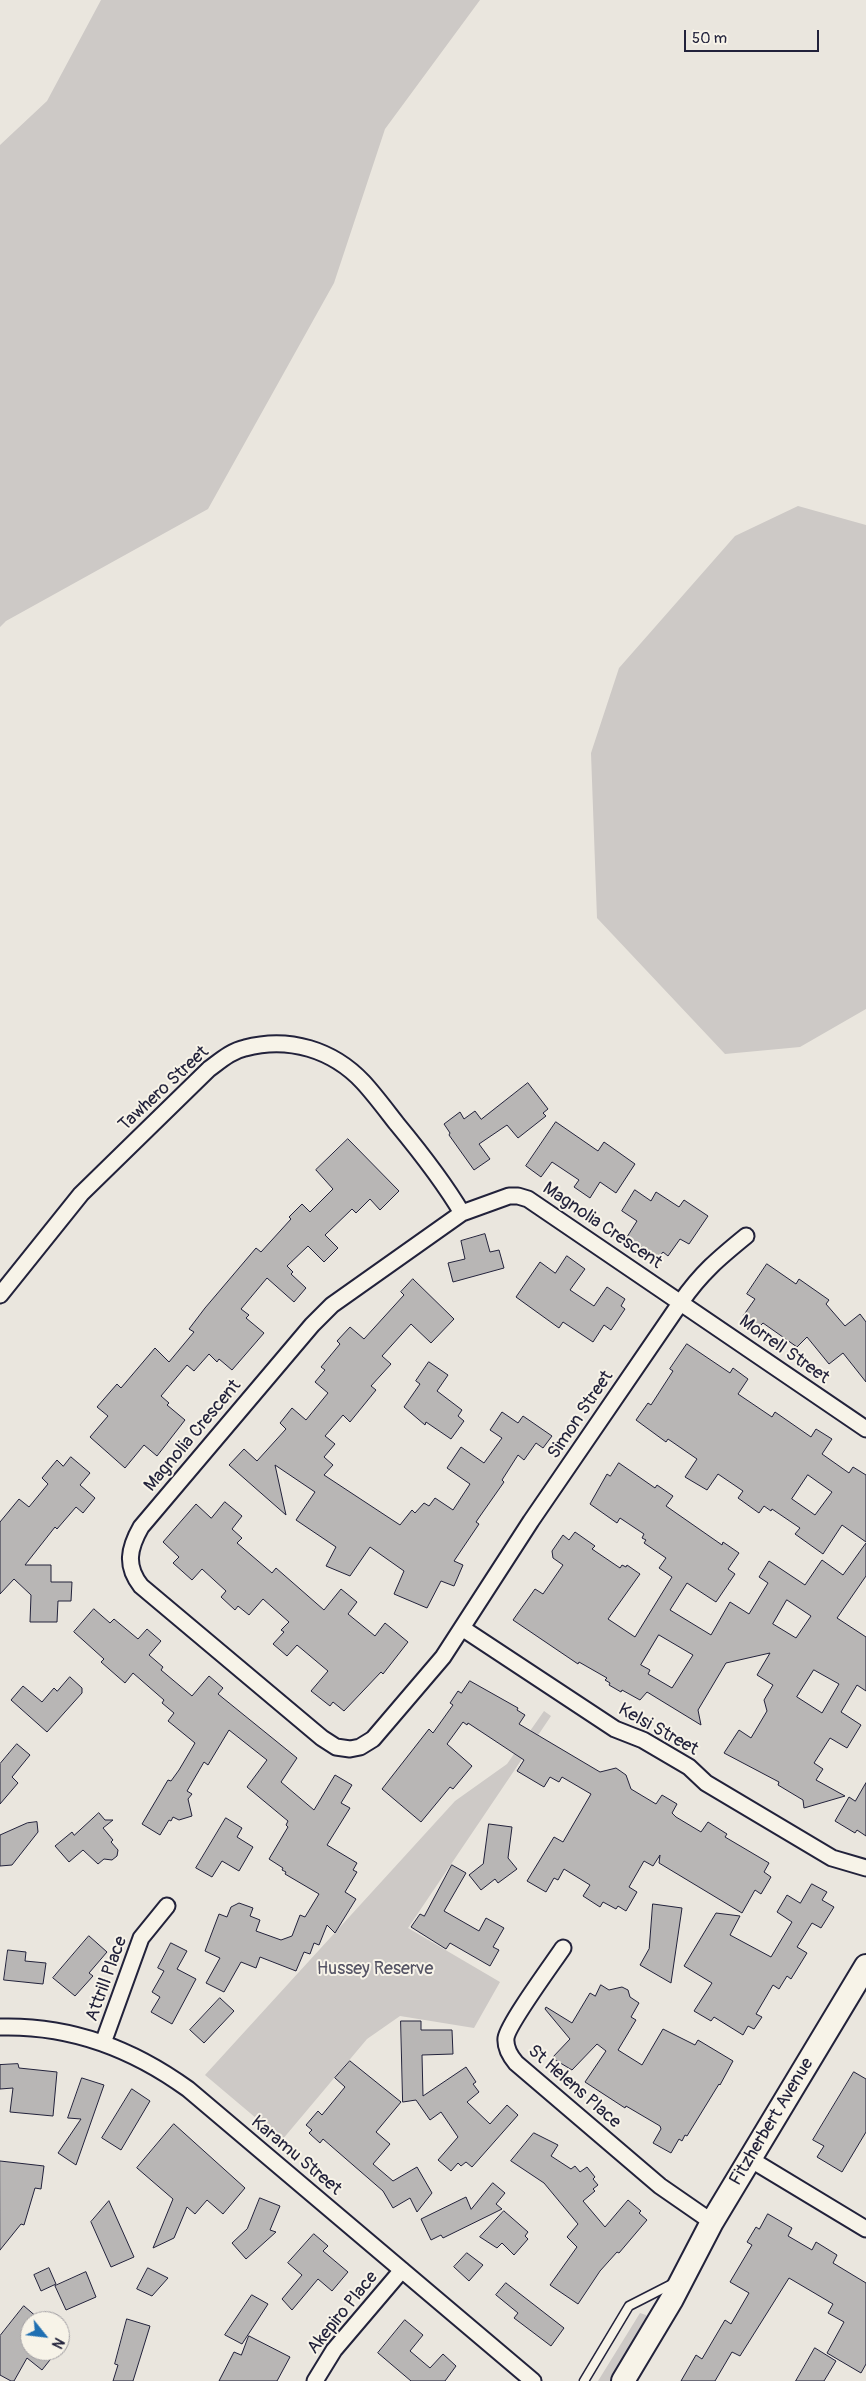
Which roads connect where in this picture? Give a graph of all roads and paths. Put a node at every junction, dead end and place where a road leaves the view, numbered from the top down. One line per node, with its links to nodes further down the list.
1 (462, 1213): 3 (street, Tawhero Street); 4 (street, Magnolia Crescent); 6 (street, Magnolia Crescent)
2 (746, 1236): 4 (street, Simon Street)
3 (0, 1295)
4 (681, 1302): 5 (street, Morrell Street); 6 (street, Simon Street)
5 (866, 1429)
6 (462, 1628): 7 (street, Kelsi Street)
7 (866, 1868)
8 (167, 1906): 12 (street, Attrill Place)
9 (563, 1948): 14 (street, St Helens Place)
10 (866, 1966): 13 (street, Fitzherbert Avenue)
11 (0, 2027): 12 (street, Karamu Street)
12 (103, 2043): 16 (street, Karamu Street)
13 (750, 2160): 14 (street, Fitzherbert Avenue); 15 (street)
14 (712, 2222): 17 (street, Fitzherbert Avenue)
15 (866, 2229)
16 (402, 2270): 18 (street, Akepiro Place); 19 (street, Karamu Street)
17 (681, 2280): 20 (lane); 21 (street, Fitzherbert Avenue)
18 (315, 2381)
19 (534, 2381)
20 (584, 2381)
21 (623, 2381)

